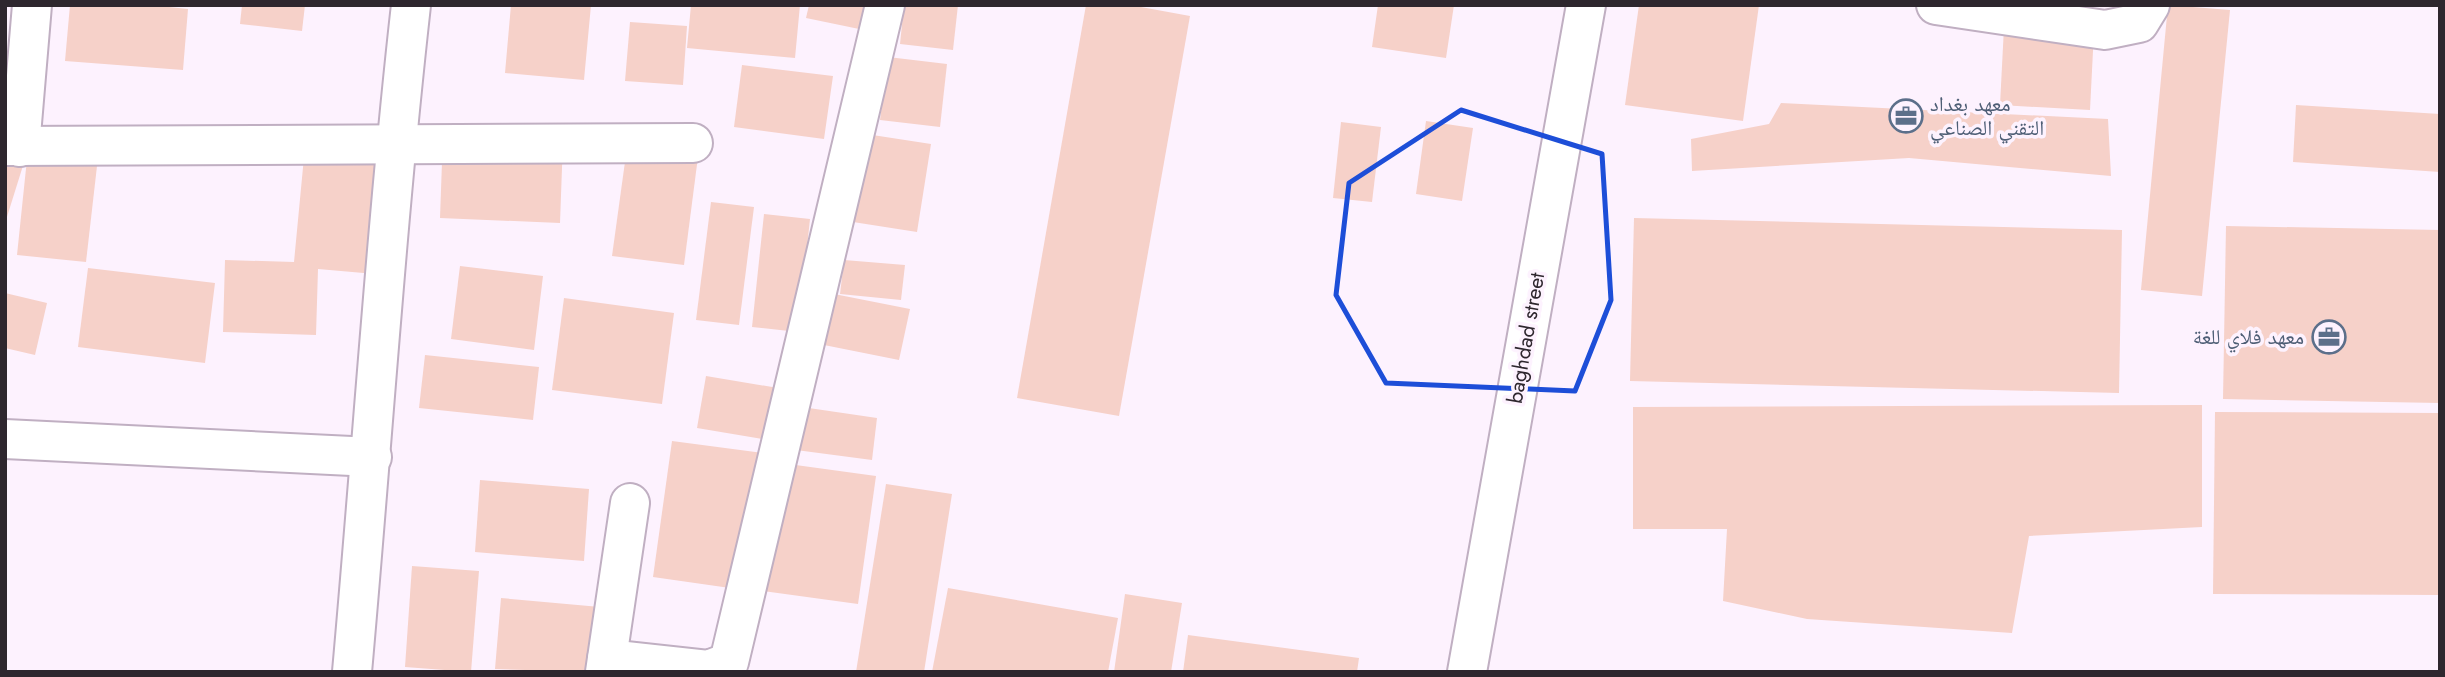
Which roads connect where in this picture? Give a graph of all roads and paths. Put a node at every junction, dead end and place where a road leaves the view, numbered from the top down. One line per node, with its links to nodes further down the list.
1 (32, 5): 9 (street)
2 (411, 5): 8 (street)
3 (885, 5): 13 (street)
4 (1586, 5): 15 (street, baghdad street)
5 (1936, 5): 6 (street)
6 (2150, 5)
7 (693, 143): 8 (street)
8 (396, 144): 9 (street); 11 (street)
9 (12, 147)
10 (5, 439): 11 (street)
11 (372, 457): 14 (street)
12 (630, 503): 13 (street)
13 (606, 665)
14 (352, 672)
15 (1467, 672)

